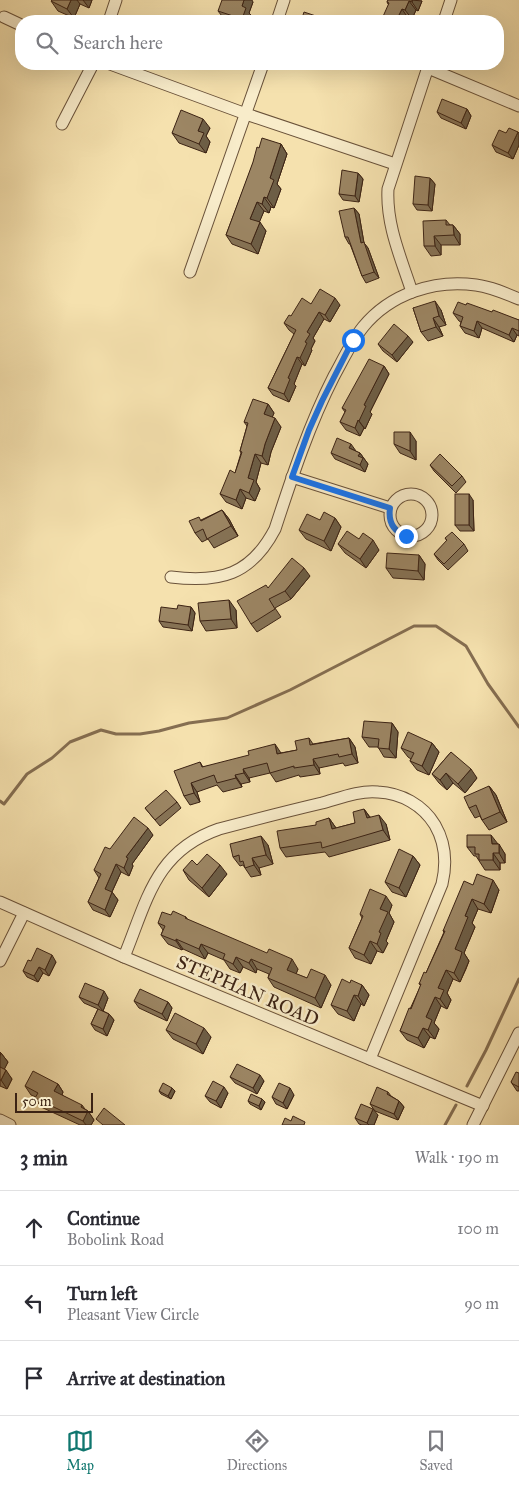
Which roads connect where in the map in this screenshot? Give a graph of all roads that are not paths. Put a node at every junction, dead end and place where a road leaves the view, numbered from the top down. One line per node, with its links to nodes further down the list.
1 (116, 0): 4 (street)
2 (284, 0): 5 (street)
3 (451, 0): 6 (street)
4 (111, 15)
5 (279, 15)
6 (446, 15)
7 (4, 17): 8 (street)
8 (15, 22)
9 (90, 70): 16 (street)
10 (126, 70): 15 (street)
11 (261, 70): 15 (street)
12 (427, 70): 17 (street)
13 (437, 70): 14 (street)
14 (519, 106)
15 (246, 114): 17 (street); 18 (street)
16 (62, 124)
17 (395, 164): 19 (street)
18 (190, 272)
19 (412, 292): 20 (street); 21 (street)
20 (519, 299)
21 (292, 477): 22 (street); 23 (street)
22 (390, 508)
23 (172, 577)
24 (0, 902): 25 (street, STEPHAN ROAD)
25 (24, 913): 26 (street, STEPHAN ROAD); 27 (street)
26 (124, 957): 29 (street, STEPHAN ROAD); 29 (street)
27 (0, 961)
28 (519, 1033): 30 (street)
29 (370, 1059): 30 (street, STEPHAN ROAD)
30 (483, 1106): 33 (street)
31 (0, 1120): 32 (street)
32 (10, 1125)
33 (473, 1125)

